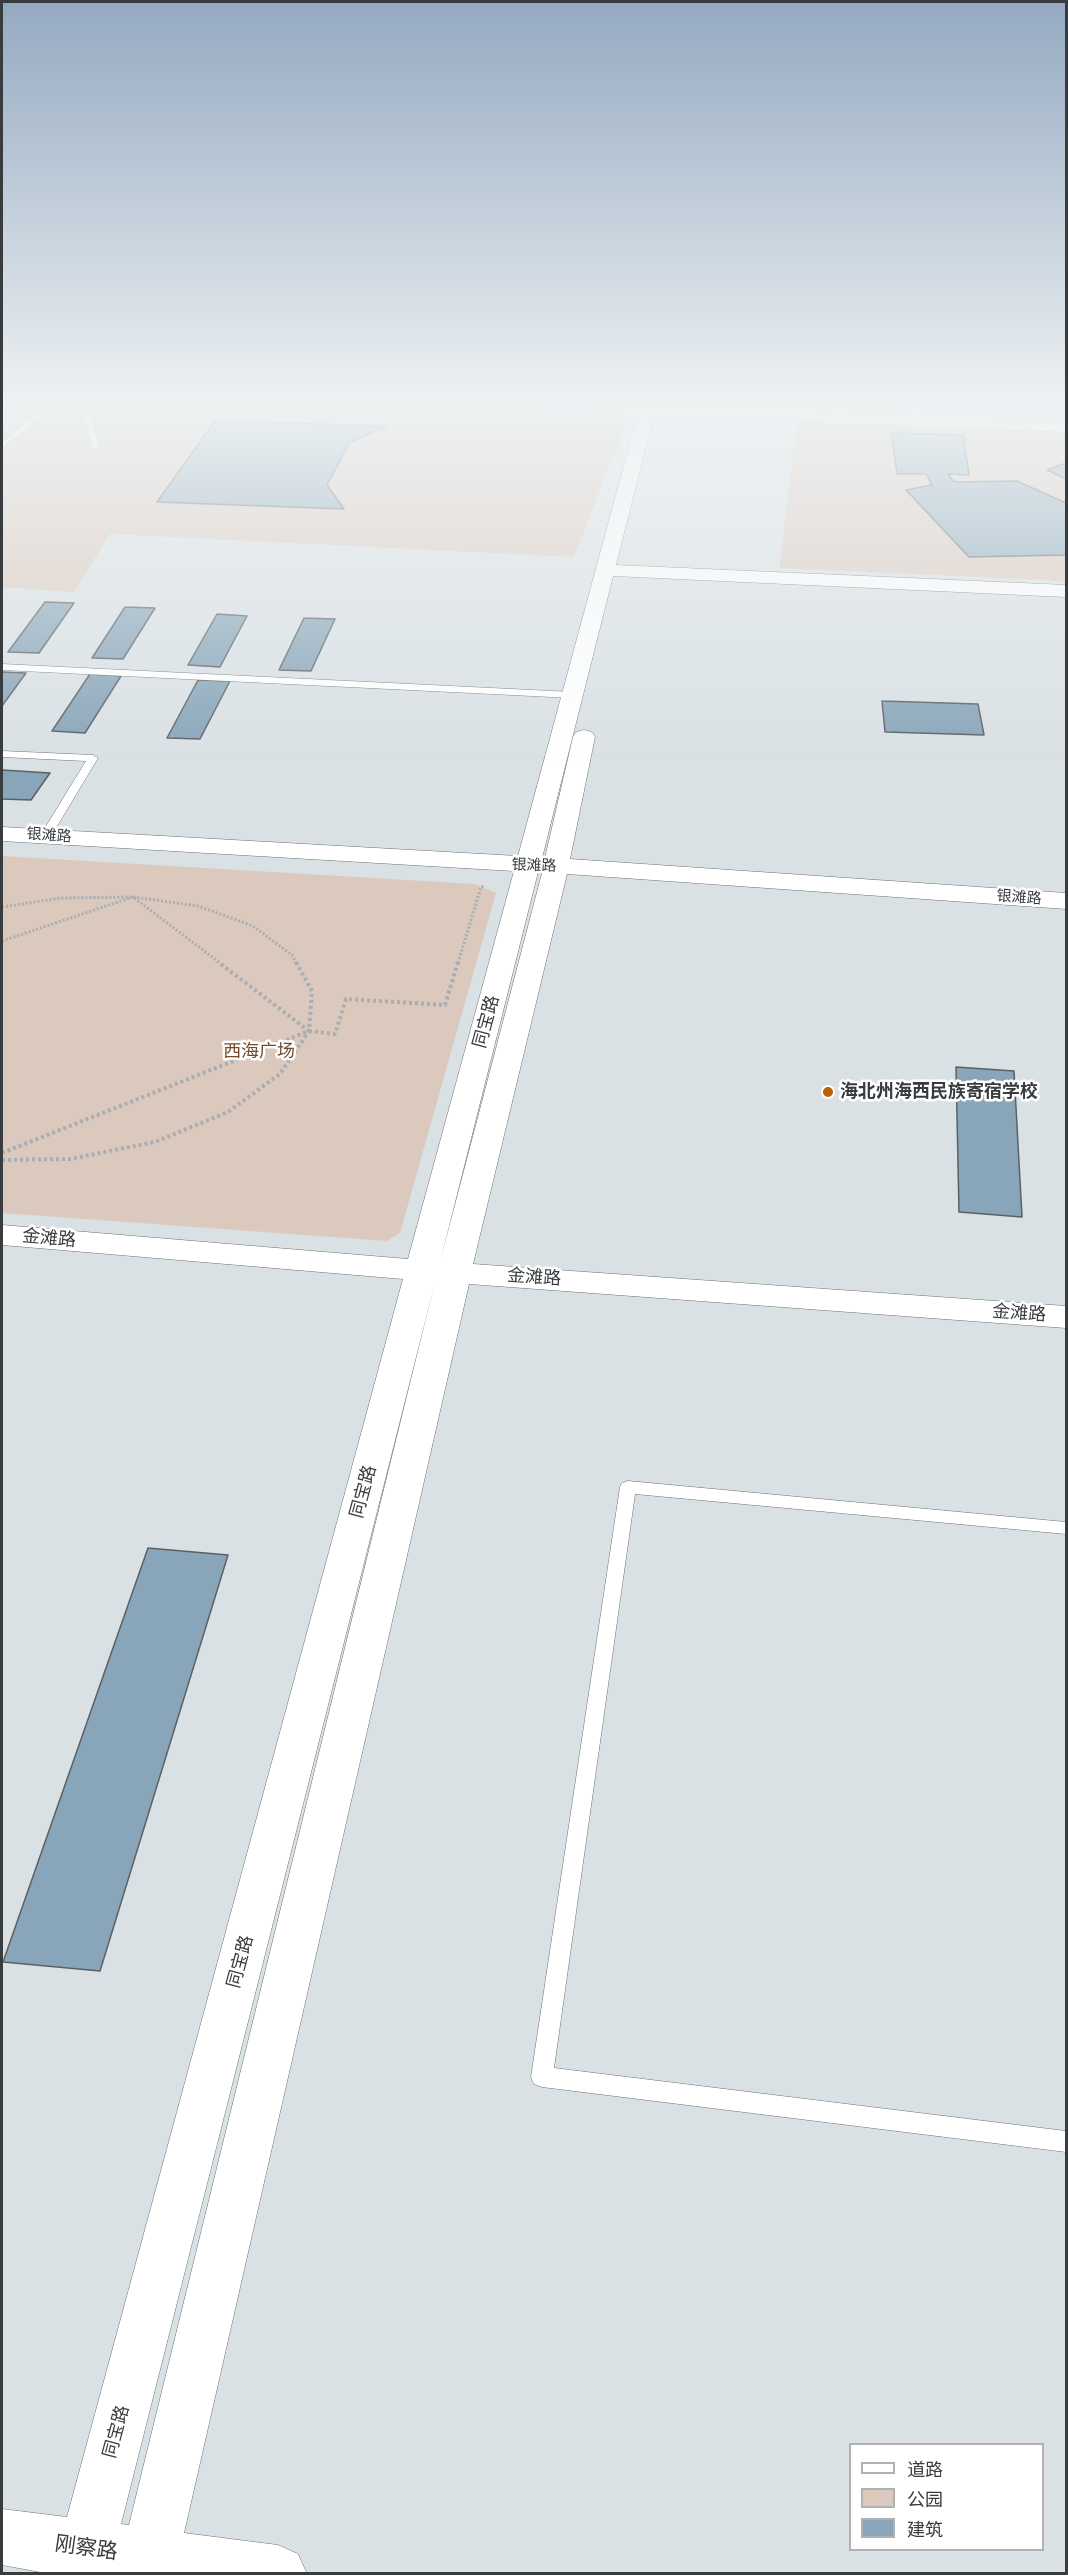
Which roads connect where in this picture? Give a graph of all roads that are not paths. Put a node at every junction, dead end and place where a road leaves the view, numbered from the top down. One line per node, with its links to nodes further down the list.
1 (628, 522): 2 (main road, 同宝路)
2 (616, 570): 3 (main road); 5 (main road, 同宝路); 9 (main road, 同宝路)
3 (1066, 591)
4 (2, 667): 5 (lane)
5 (573, 695): 9 (main road, 同宝路)
6 (2, 754): 8 (lane)
7 (2, 834): 8 (main road, 银滩路)
8 (46, 836): 9 (main road, 银滩路)
9 (542, 866): 10 (main road, 银滩路); 12 (main road, 同宝路)
10 (1066, 901)
11 (2, 1235): 12 (main road, 金滩路)
12 (439, 1271): 13 (main road, 金滩路); 17 (main road, 同宝路); 18 (main road, 同宝路)
13 (1066, 1317)
14 (1066, 1528): 15 (lane)
15 (1066, 2142)
16 (2, 2536): 17 (main road, 刚察路)
17 (83, 2561): 18 (main road, 刚察路)
18 (147, 2566): 19 (main road, 刚察路)
19 (278, 2574)

